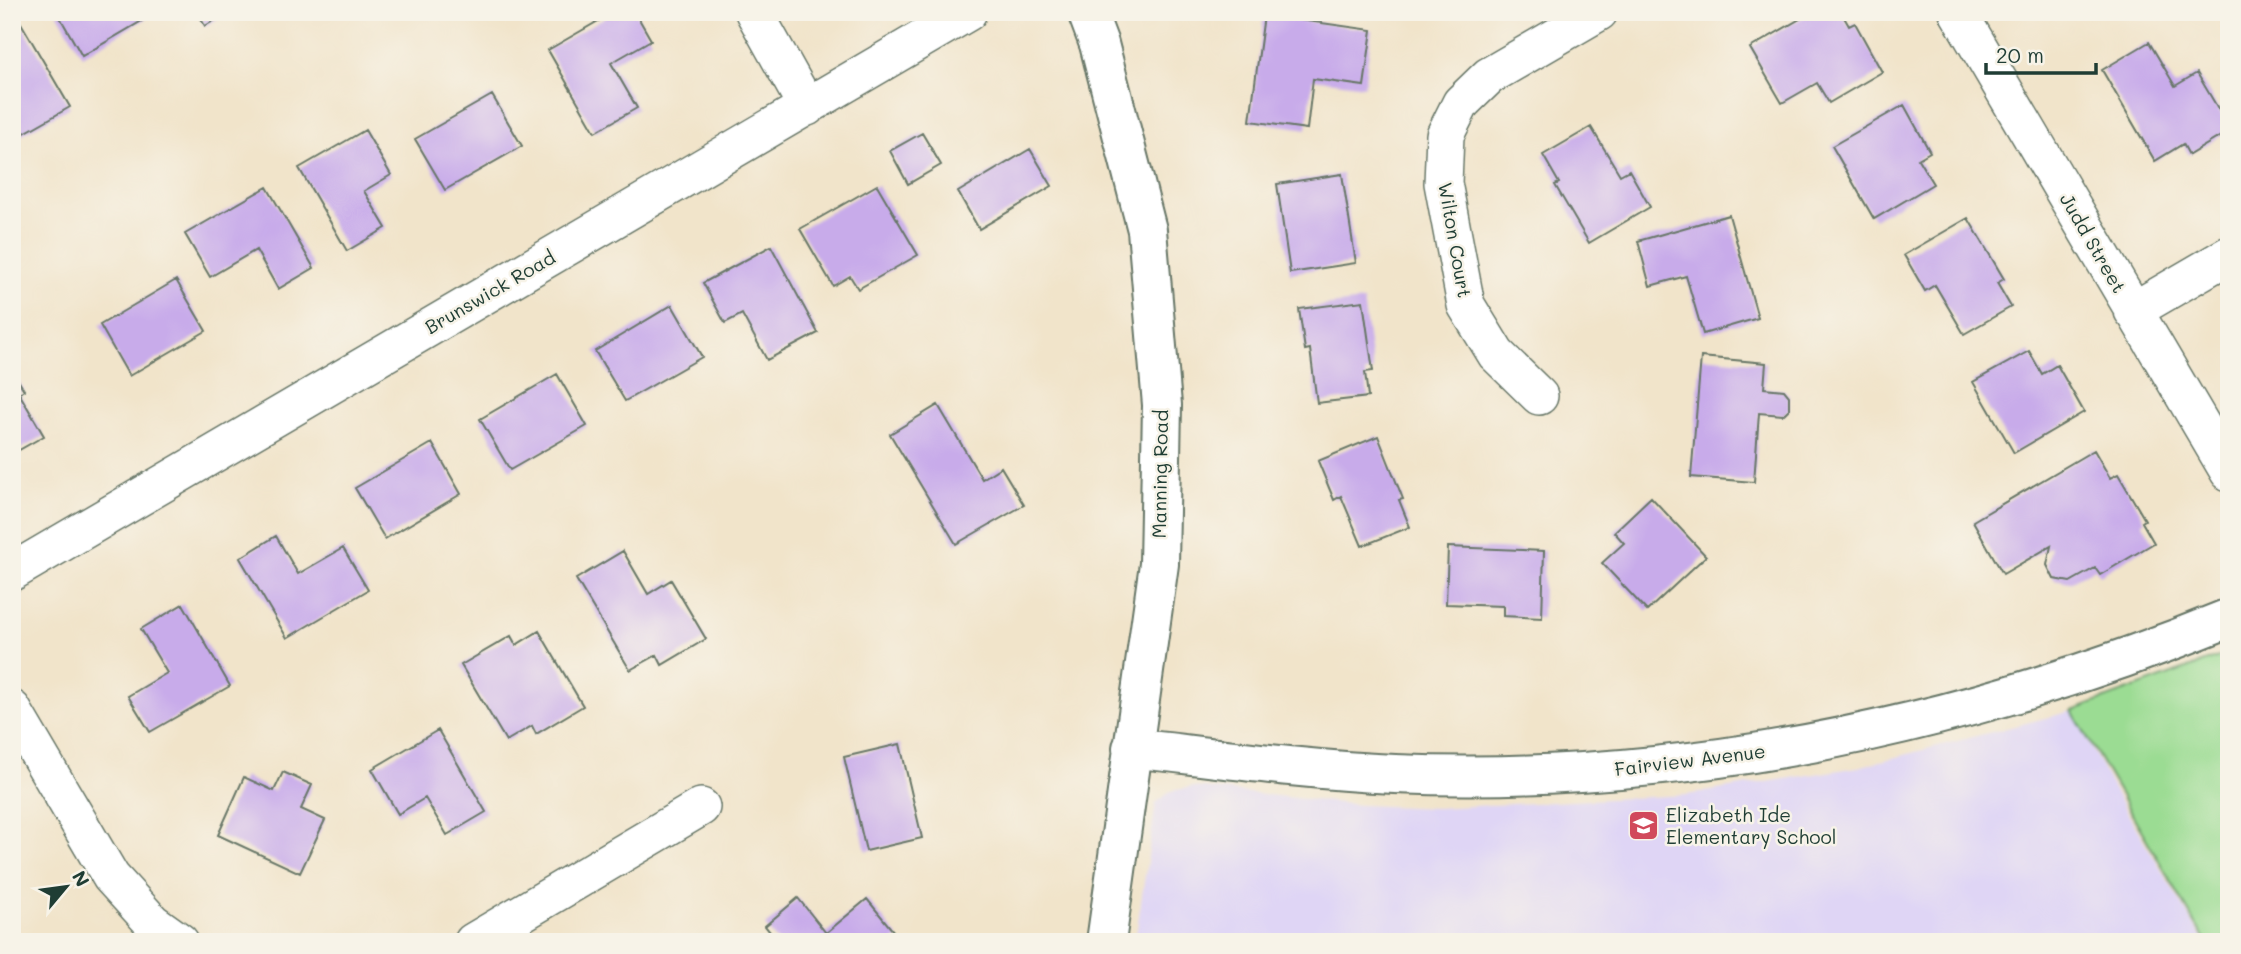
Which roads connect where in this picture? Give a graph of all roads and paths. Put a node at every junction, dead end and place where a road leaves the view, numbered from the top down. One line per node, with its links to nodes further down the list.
1 (754, 12): 6 (street)
2 (968, 12): 6 (street, Brunswick Road)
3 (1087, 12): 14 (street, Manning Road)
4 (1600, 12): 9 (street, Wilton Court)
5 (1958, 12): 8 (street, Judd Street)
6 (807, 107): 11 (street, Brunswick Road)
7 (2229, 255): 8 (street)
8 (2133, 311): 10 (street, Judd Street)
9 (1539, 396)
10 (2229, 472)
11 (12, 572)
12 (2229, 618): 14 (street, Fairview Avenue)
13 (12, 709): 16 (street)
14 (1132, 748): 18 (street, Manning Road)
15 (701, 807): 17 (street)
16 (180, 942)
17 (473, 942)
18 (1106, 942)

